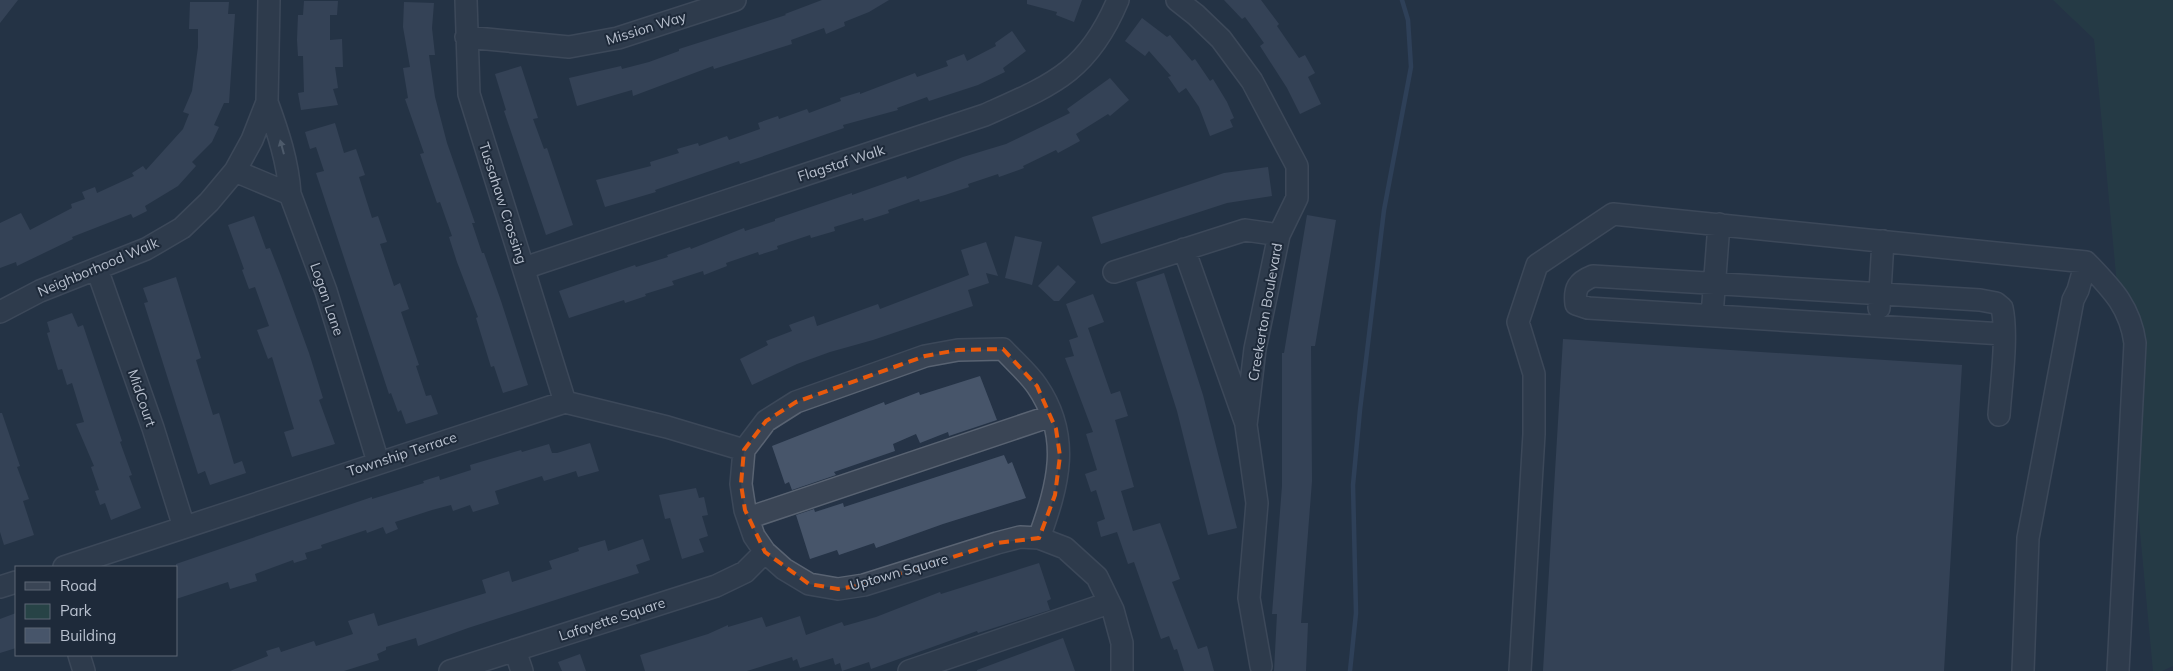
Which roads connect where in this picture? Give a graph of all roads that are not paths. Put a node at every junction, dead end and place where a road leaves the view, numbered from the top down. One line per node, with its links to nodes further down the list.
1 (269, 0): 7 (street, Neighborhood Walk)
2 (466, 0): 6 (street, Tussahaw Crossing)
3 (735, 0): 6 (street, Mission Way)
4 (1118, 0): 15 (street, Flagstaf Walk)
5 (1177, 0): 11 (street, Creekerton Boulevard)
6 (466, 38): 15 (street, Tussahaw Crossing)
7 (267, 102): 8 (street, Neighborhood Walk); 9 (street, Logan Lane, one-way to 7)
8 (235, 171): 9 (street); 16 (street, Neighborhood Walk)
9 (290, 194): 29 (street, Logan Lane)
10 (1719, 224): 12 (street); 18 (street); 46 (street)
11 (1279, 235): 13 (street); 27 (street, Creekerton Boulevard)
12 (1883, 241): 14 (street); 19 (street)
13 (1184, 249): 17 (street); 27 (street)
14 (2086, 262): 47 (street); 48 (street)
15 (524, 268): 24 (street, Tussahaw Crossing)
16 (97, 270): 20 (street, Neighborhood Walk); 31 (street, MidCourt)
17 (1114, 272)
18 (1714, 284): 19 (street); 21 (street); 21 (street)
19 (1880, 294): 22 (street); 23 (street)
20 (0, 312)
21 (1712, 316): 22 (street)
22 (1878, 326): 23 (street)
23 (2004, 334): 25 (street)
24 (565, 402): 28 (street); 29 (street, Township Terrace)
25 (1999, 415)
26 (1051, 416): 28 (street); 30 (street); 32 (street)
27 (1246, 425): 40 (street, Creekerton Boulevard)
28 (744, 450): 30 (street, Uptown Square)
29 (378, 462): 31 (street, Township Terrace)
30 (748, 518): 33 (street, Uptown Square)
31 (184, 527): 34 (street, Township Terrace)
32 (1039, 538): 33 (street, Uptown Square); 37 (street)
33 (765, 552): 38 (street, Lafayette Square)
34 (67, 566)
35 (15, 582): 36 (street)
36 (0, 587)
37 (1109, 602): 44 (street); 45 (street)
38 (515, 650): 42 (street, Lafayette Square); 43 (street)
39 (79, 656): 41 (street)
40 (1261, 666)
41 (84, 671)
42 (450, 671)
43 (522, 671)
44 (909, 671)
45 (1122, 671)
46 (1520, 671)
47 (2023, 671)
48 (2118, 671)

